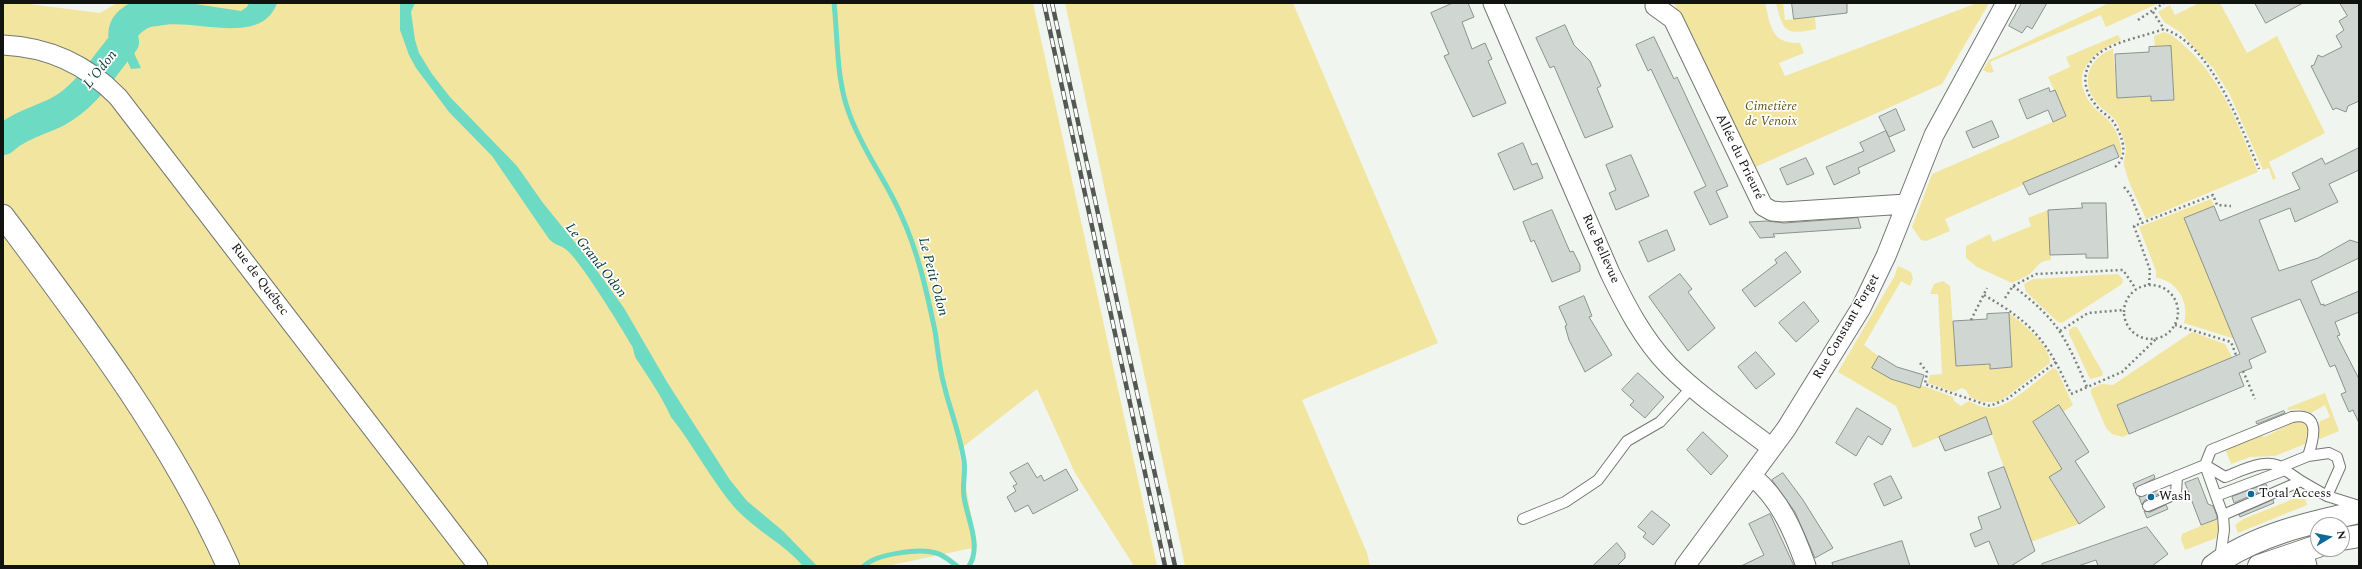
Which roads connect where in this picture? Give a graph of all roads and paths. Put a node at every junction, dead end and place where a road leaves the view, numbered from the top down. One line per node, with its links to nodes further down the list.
1 (1493, 3): 31 (street, Rue Bellevue)
2 (2006, 3): 12 (street, Rue Constant Forget)
3 (2164, 3): 5 (path)
4 (1655, 6): 12 (street, Allée du Prieuré)
5 (2153, 12): 6 (path); 7 (path)
6 (2138, 20)
7 (2164, 29): 9 (path); 10 (path)
8 (3, 45): 52 (street, Rue de Québec)
9 (2115, 167)
10 (2259, 169)
11 (2124, 187): 15 (path)
12 (1906, 204): 34 (street, Rue Constant Forget)
13 (2231, 206): 15 (path)
14 (3, 216): 51 (main road)
15 (2142, 223): 16 (path)
16 (2149, 285): 19 (path); 24 (path)
17 (2013, 286): 19 (path); 21 (path); 25 (path)
18 (1987, 288): 20 (path)
19 (2136, 289): 22 (path)
20 (1984, 295): 23 (path); 28 (path)
21 (2005, 298)
22 (2124, 310): 25 (path); 26 (path)
23 (1971, 320)
24 (2175, 324): 26 (path); 27 (path)
25 (2060, 331): 32 (path)
26 (2156, 339): 32 (path)
27 (2236, 355)
28 (2056, 362): 29 (path); 32 (path)
29 (1920, 363)
30 (2243, 371): 33 (path)
31 (1693, 386): 34 (street, Rue Bellevue); 48 (lane)
32 (2087, 387)
33 (2255, 399)
34 (1772, 448): 38 (street, Rue Constant Forget)
35 (2308, 456): 36 (lane); 37 (lane); 43 (lane)
36 (2205, 465): 37 (lane); 39 (lane); 42 (lane)
37 (2283, 468): 40 (lane); 42 (lane)
38 (1752, 476): 53 (street, Rue Constant Forget); 54 (street)
39 (2177, 476): 41 (lane); 44 (lane)
40 (2301, 481): 43 (lane); 47 (lane)
41 (2141, 491)
42 (2216, 496): 47 (lane)
43 (2327, 496): 45 (lane)
44 (2148, 506)
45 (2359, 506)
46 (2359, 512): 50 (main road)
47 (2223, 515): 50 (lane)
48 (1524, 519)
49 (2309, 554): 55 (main road)
50 (2216, 563)
51 (228, 566)
52 (478, 566)
53 (1685, 566)
54 (1806, 566)
55 (2259, 566)

